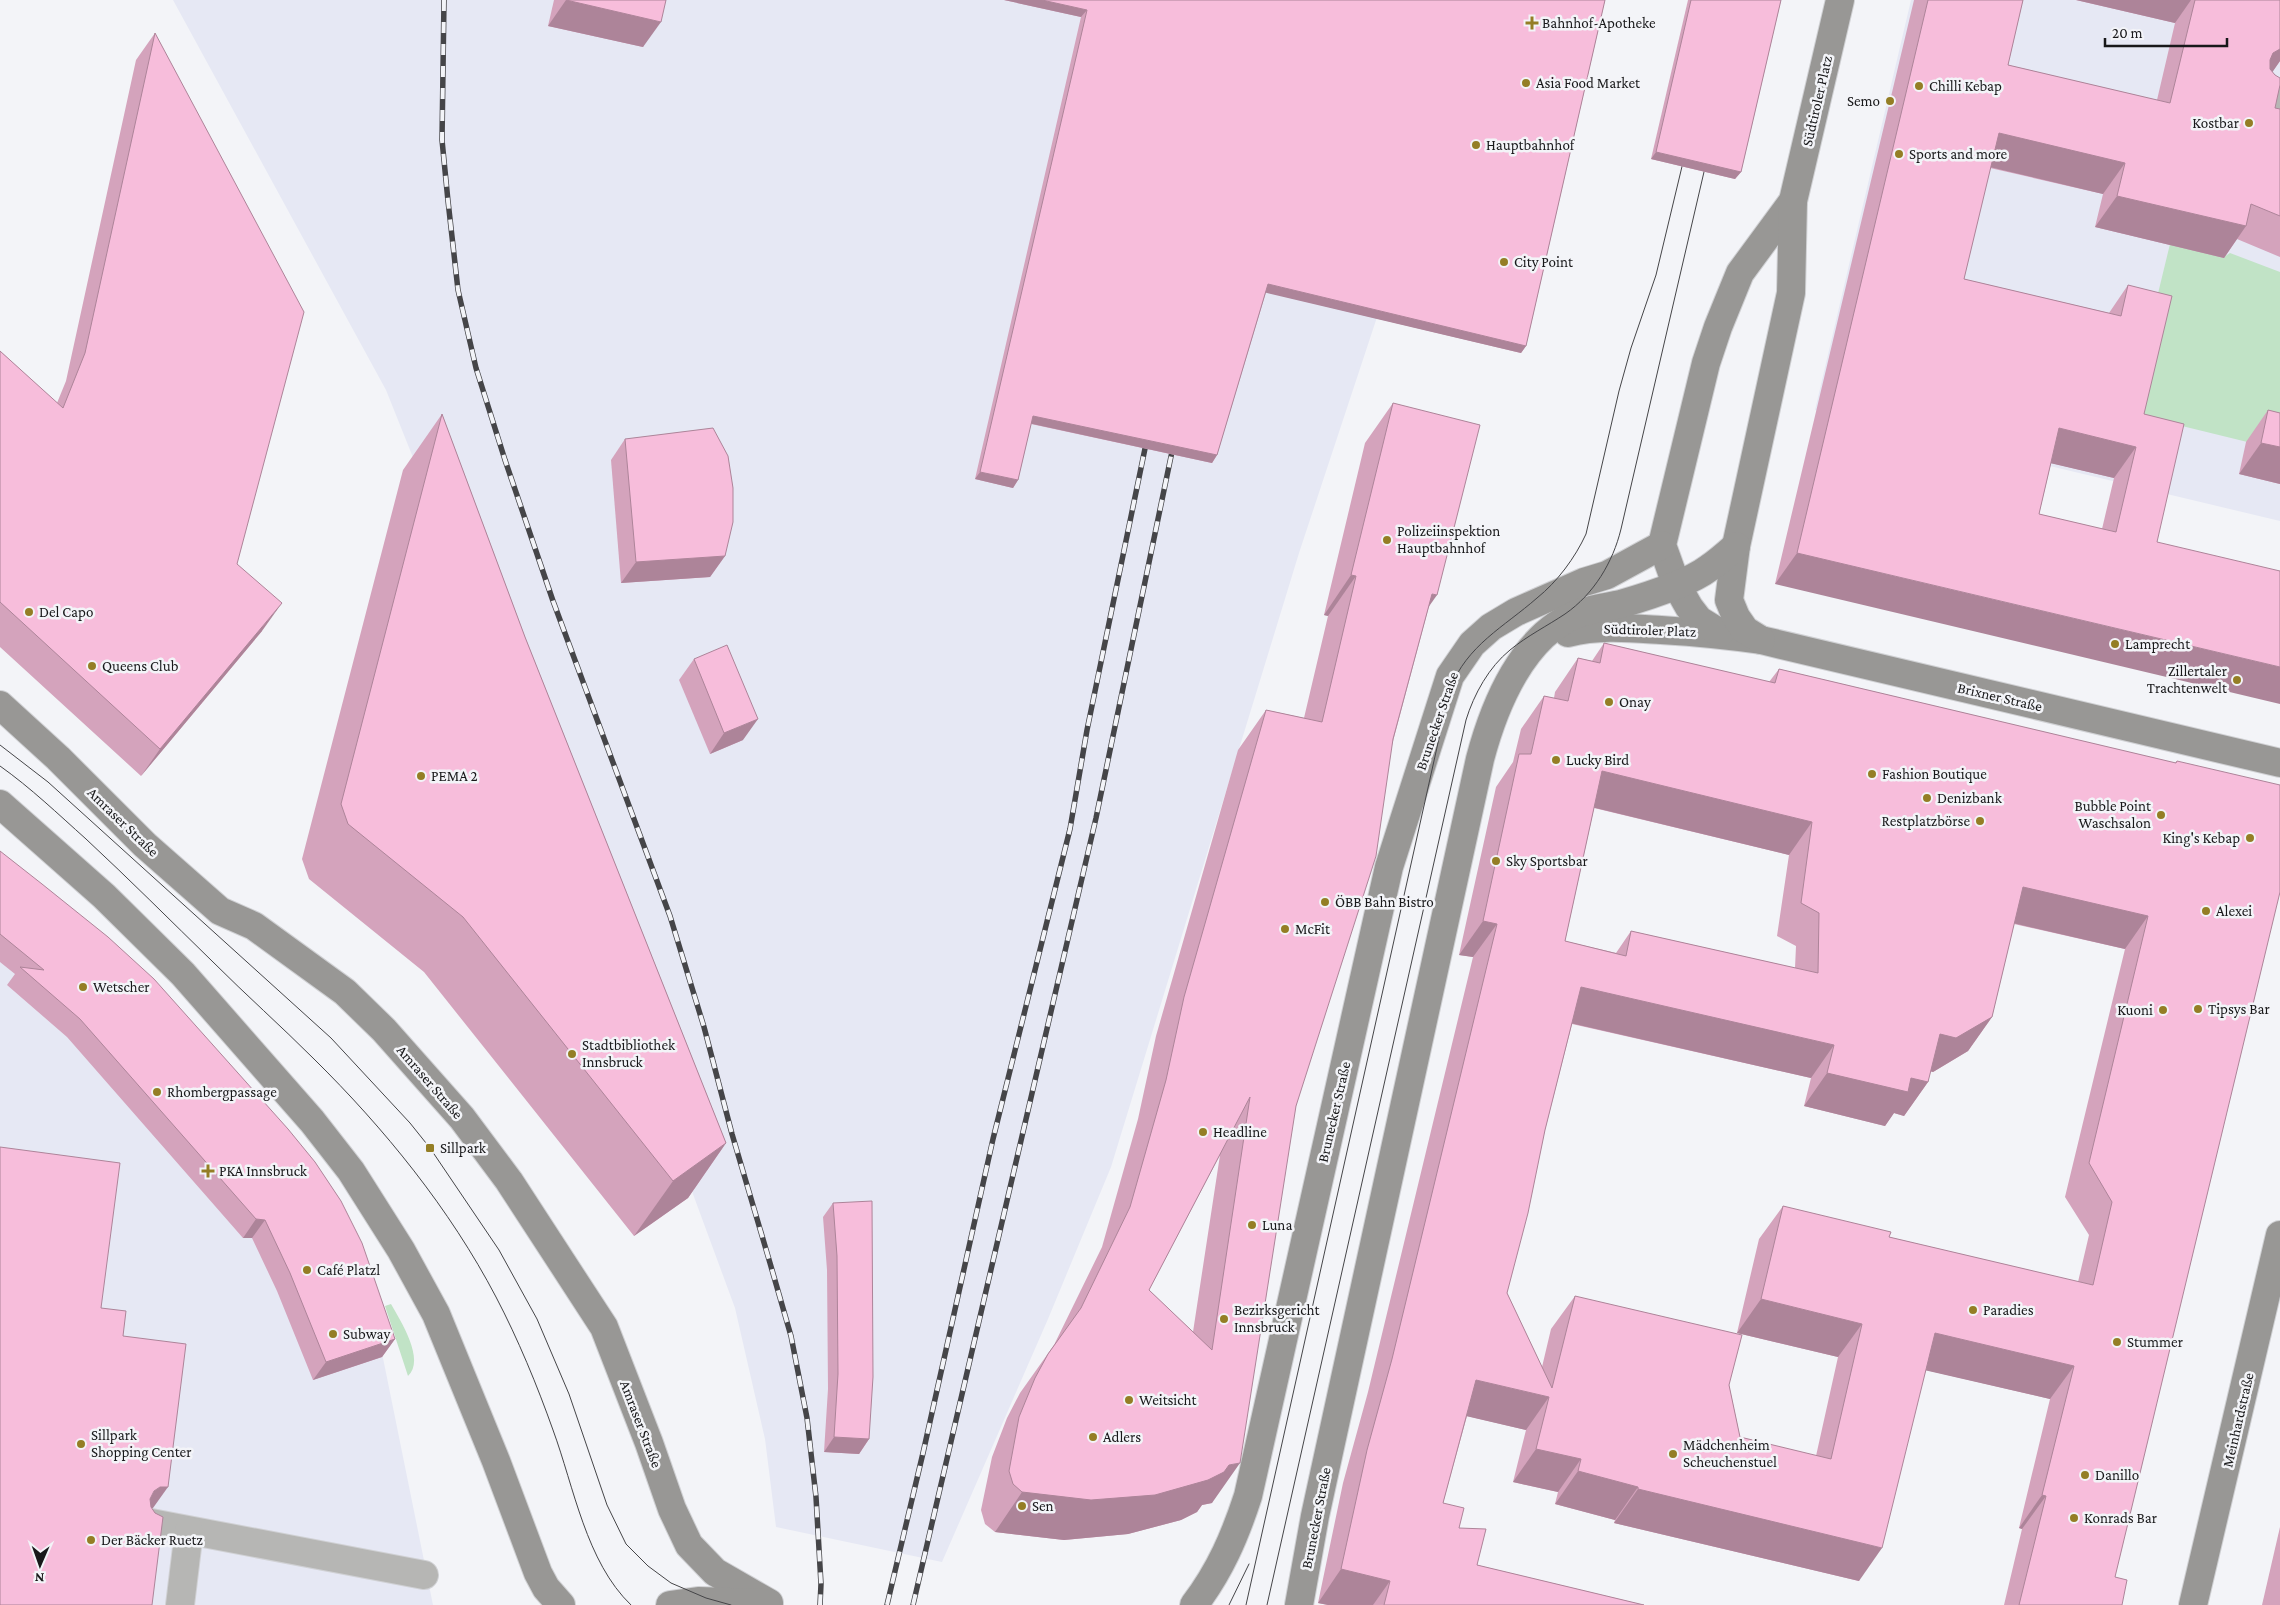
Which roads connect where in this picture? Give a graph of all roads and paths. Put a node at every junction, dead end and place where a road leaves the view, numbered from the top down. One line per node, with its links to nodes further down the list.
1 (1840, 0): 2 (street, Südtiroler Platz)
2 (1793, 201): 3 (street, Südtiroler Platz); 4 (street, Südtiroler Platz)
3 (1662, 545): 5 (street, Südtiroler Platz); 22 (street, Brunecker Straße)
4 (1736, 546): 5 (street, Südtiroler Platz); 7 (street, Südtiroler Platz)
5 (1676, 584): 6 (street, Südtiroler Platz); 8 (street, Südtiroler Platz)
6 (1720, 633): 7 (street, Brixner Straße); 8 (street, Südtiroler Platz)
7 (1761, 640): 10 (street, Brixner Straße)
8 (1530, 650): 23 (street, Brunecker Straße)
9 (0, 705): 17 (street, Amraser Straße)
10 (2280, 763)
11 (0, 804): 15 (street)
12 (2280, 1235): 24 (street, Meinhardstraße)
13 (151, 1523): 14 (street)
14 (189, 1531): 16 (street); 18 (street)
15 (531, 1555): 19 (street); 20 (street)
16 (424, 1575)
17 (773, 1604): 21 (street)
18 (180, 1605)
19 (537, 1605)
20 (561, 1605)
21 (670, 1605)
22 (1194, 1605)
23 (1299, 1605)
24 (2193, 1605)

